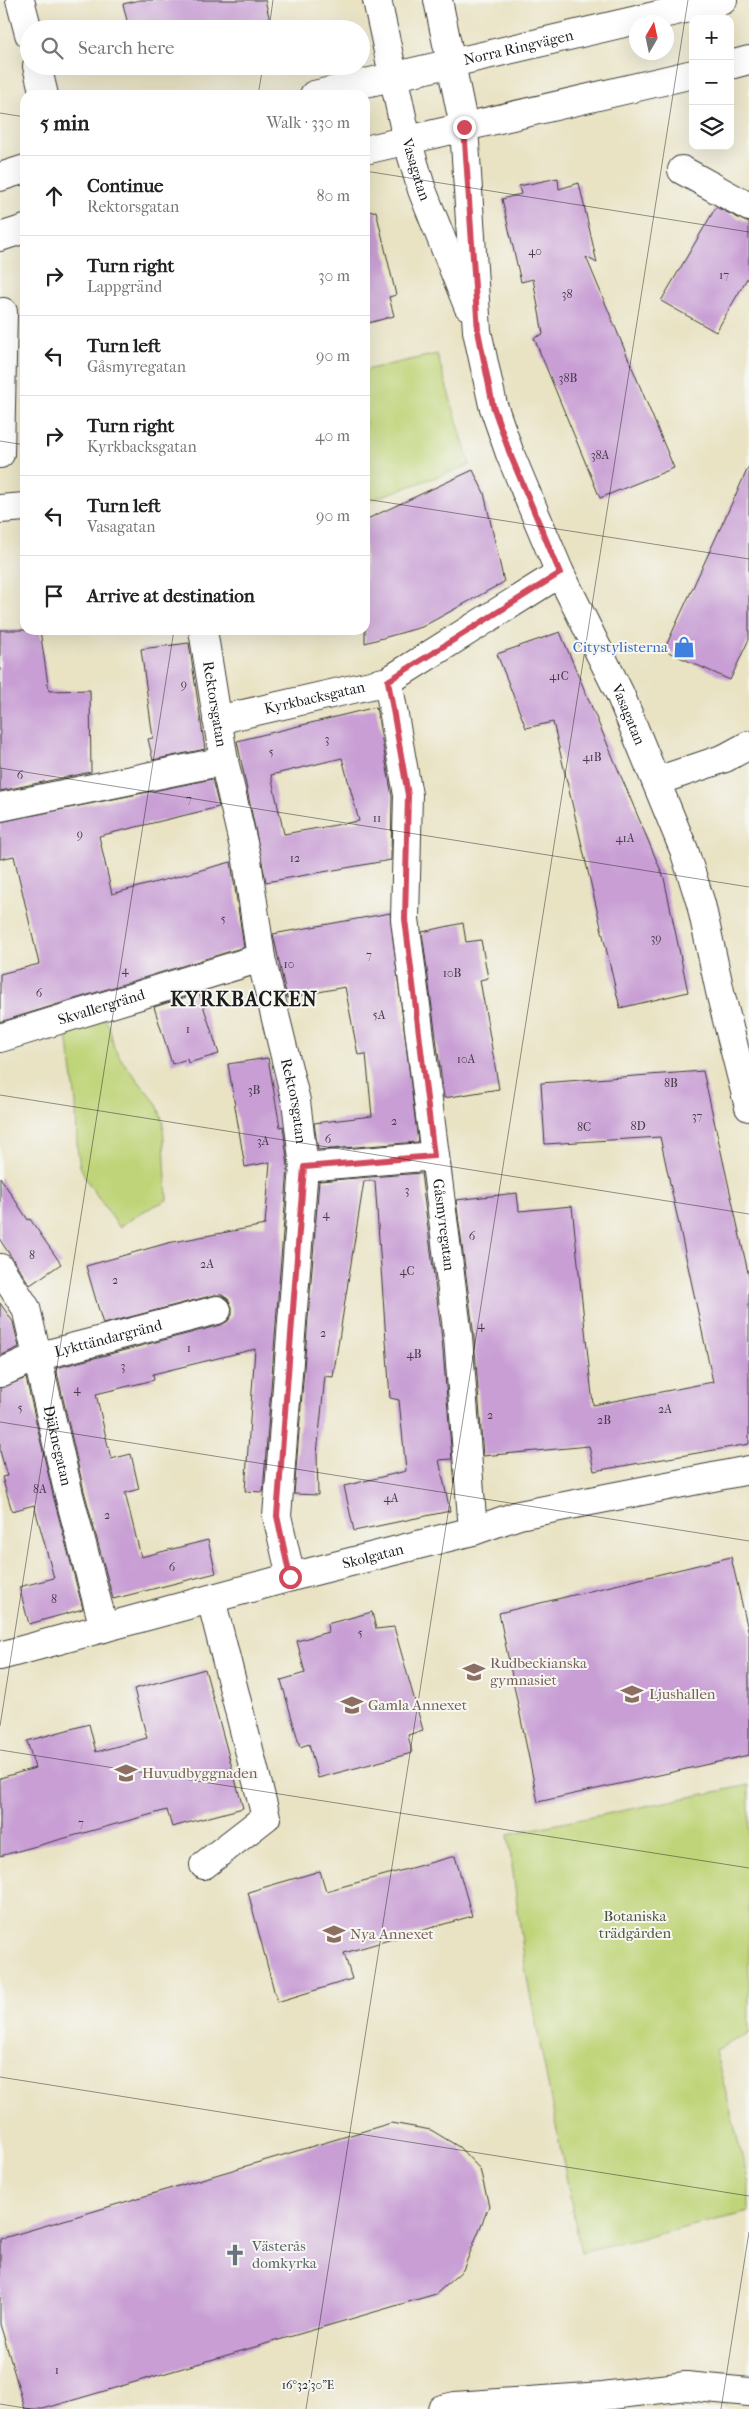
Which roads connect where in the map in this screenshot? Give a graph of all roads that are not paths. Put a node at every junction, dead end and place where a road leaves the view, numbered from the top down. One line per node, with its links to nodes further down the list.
1 (20, 0): 5 (street)
2 (377, 0): 11 (street, Vasagatan)
3 (438, 0): 7 (street, Vasagatan)
4 (723, 0): 7 (street, Norra Ringvägen)
5 (25, 20)
6 (749, 60): 8 (street)
7 (452, 64): 11 (street, Norra Ringvägen); 14 (street, Vasagatan)
8 (734, 64)
9 (38, 75): 12 (street)
10 (689, 75): 14 (street)
11 (394, 76): 13 (street, Norra Ringvägen); 15 (street, Vasagatan)
12 (43, 90)
13 (335, 90)
14 (464, 127): 15 (street); 24 (street, Vasagatan)
15 (407, 140): 16 (street); 24 (street, Vasagatan)
16 (370, 149)
17 (682, 170): 20 (street)
18 (20, 171): 19 (street)
19 (0, 177)
20 (749, 207)
21 (20, 231): 22 (street)
22 (0, 237)
23 (3, 312): 25 (street)
24 (478, 331): 28 (street, Vasagatan)
25 (0, 454)
26 (20, 507): 27 (street)
27 (0, 509)
28 (560, 573): 30 (street, Kyrkbacksgatan); 34 (street, Vasagatan)
29 (204, 635): 31 (street, Rektorsgatan)
30 (388, 681): 31 (street, Kyrkbacksgatan); 39 (street, Gåsmyregatan)
31 (217, 720): 33 (street, Rektorsgatan)
32 (749, 745): 34 (street)
33 (224, 761): 35 (street); 36 (street, Rektorsgatan)
34 (657, 781): 38 (street, Vasagatan)
35 (0, 807)
36 (262, 958): 37 (street, Skvallergränd); 40 (street, Rektorsgatan)
37 (0, 1038)
38 (749, 1105)
39 (434, 1156): 40 (street); 46 (street, Gåsmyregatan)
40 (304, 1167): 47 (street, Rektorsgatan)
41 (0, 1268): 43 (street, Djäknegatan)
42 (217, 1310): 43 (street, Lykttändargränd)
43 (36, 1358): 44 (street, Lykttändargränd); 49 (street, Djäknegatan)
44 (0, 1373)
45 (749, 1470): 46 (street, Skolgatan)
46 (473, 1532): 47 (street, Skolgatan)
47 (290, 1577): 48 (street, Skolgatan)
48 (211, 1599): 49 (street, Skolgatan); 51 (street)
49 (104, 1628): 50 (street, Skolgatan)
50 (0, 1656)
51 (204, 1865)
52 (749, 2392): 53 (street)
53 (604, 2403): 54 (street); 55 (street)
54 (442, 2409)
55 (636, 2409)

